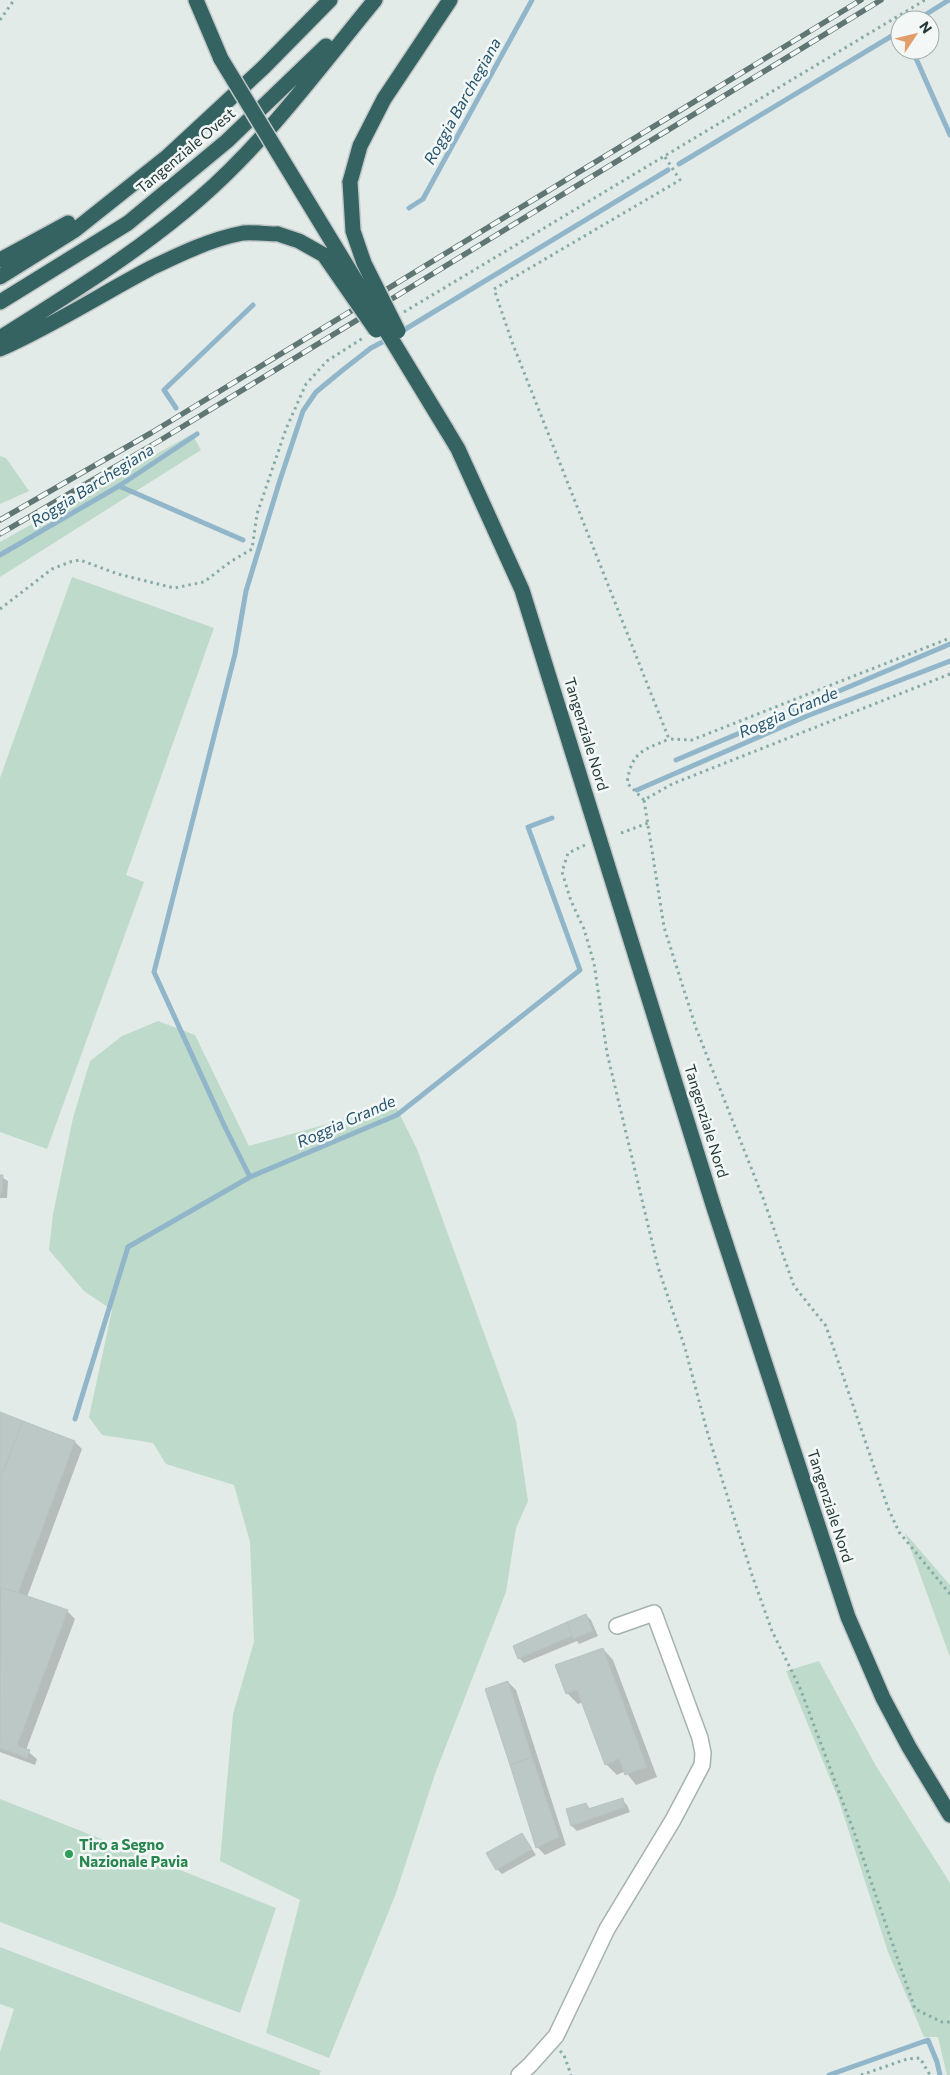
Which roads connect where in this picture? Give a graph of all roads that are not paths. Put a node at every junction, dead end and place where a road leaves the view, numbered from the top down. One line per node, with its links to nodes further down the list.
1 (196, 0): 9 (highway, bridge)
2 (329, 0): 5 (highway, Tangenziale Ovest)
3 (375, 0): 6 (highway, Tangenziale Ovest); 7 (highway)
4 (450, 0): 9 (highway, bridge)
5 (2, 270)
6 (0, 302)
7 (0, 338)
8 (0, 349): 9 (highway, bridge)
9 (446, 429): 11 (highway, Tangenziale Nord)
10 (617, 1626): 12 (lane)
11 (950, 1815)
12 (519, 2075)

